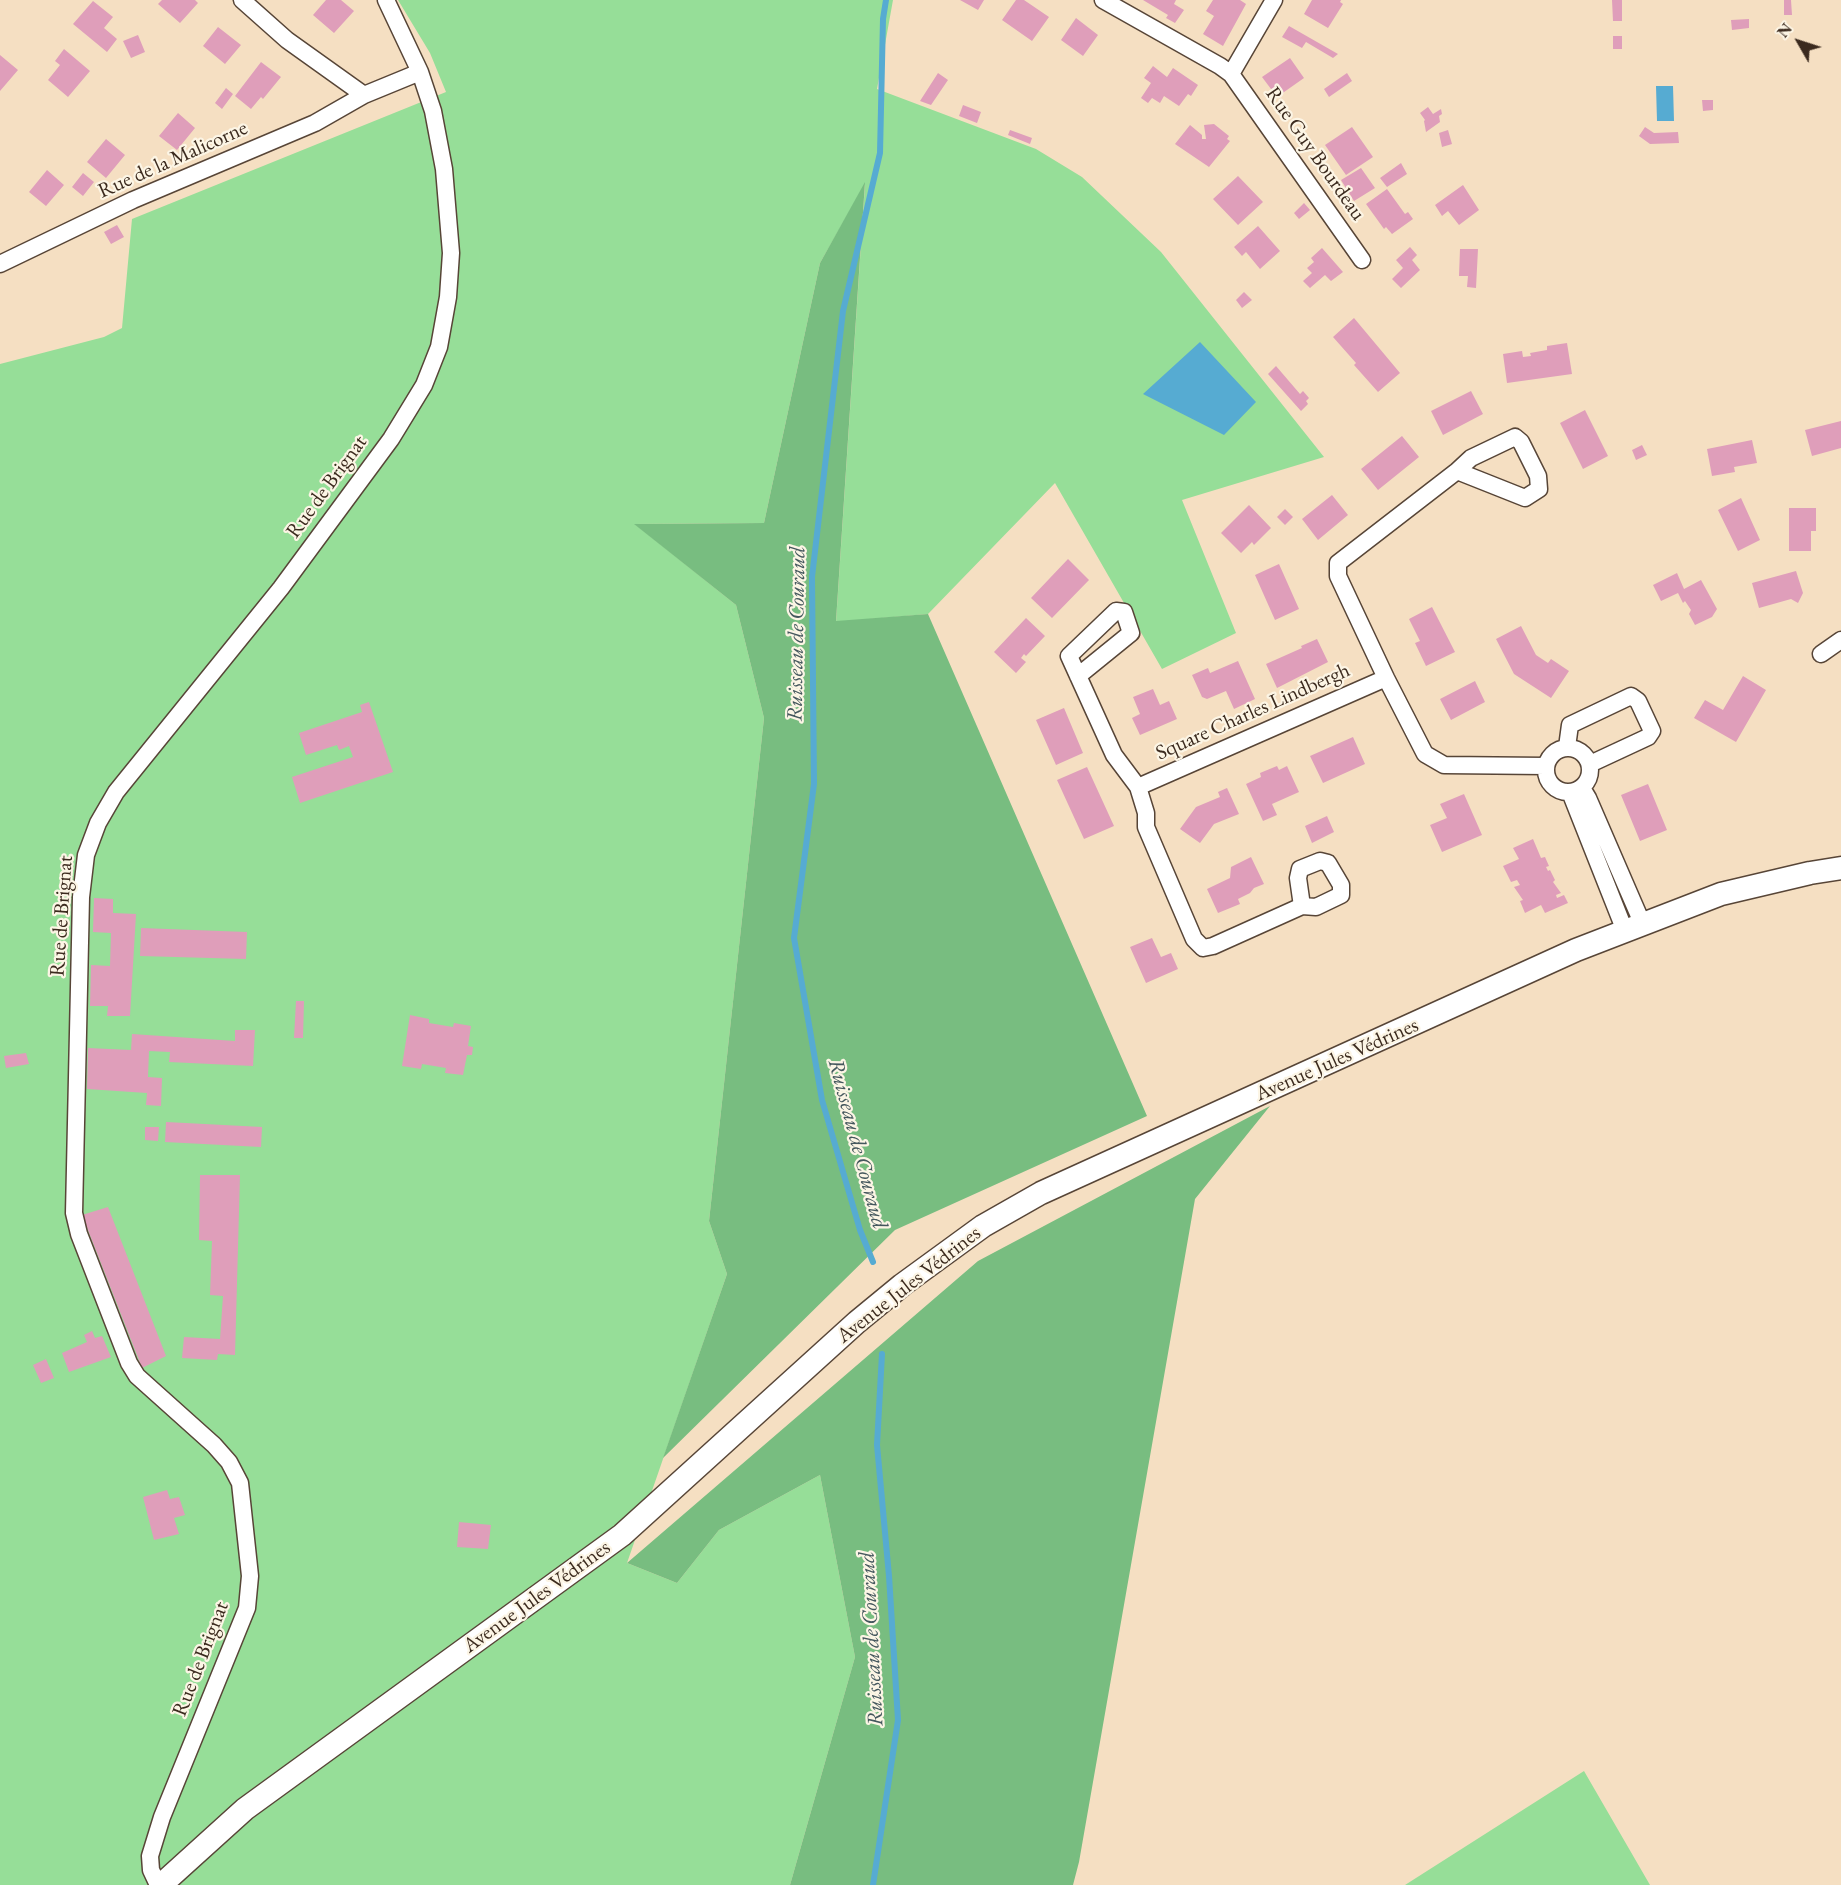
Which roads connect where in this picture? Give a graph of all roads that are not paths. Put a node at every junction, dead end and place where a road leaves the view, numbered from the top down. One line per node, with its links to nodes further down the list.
1 (242, 0): 7 (street)
2 (387, 0): 5 (street, Rue de Brignat)
3 (1103, 0): 6 (street, Rue Guy Bourdeau)
4 (1274, 0): 6 (street)
5 (420, 72): 7 (street, Rue de la Malicorne); 25 (street, Rue de Brignat)
6 (1231, 74): 8 (street, Rue Guy Bourdeau)
7 (363, 95): 9 (street, Rue de la Malicorne)
8 (1362, 260)
9 (0, 264)
10 (1457, 471): 10 (street); 14 (street)
11 (1841, 640): 12 (street)
12 (1821, 654)
13 (1078, 676): 18 (street, Square Charles Lindbergh)
14 (1386, 678): 17 (street); 18 (street, Square Charles Lindbergh)
15 (1567, 747): 16 (street); 16 (street); 17 (street)
16 (1590, 764): 19 (street)
17 (1546, 766): 19 (street)
18 (1138, 787): 23 (street, Square Charles Lindbergh)
19 (1576, 790): 24 (street)
20 (1841, 861): 22 (main road, Avenue Jules Védrines)
21 (1841, 868): 22 (main road, Avenue Jules Védrines)
22 (1810, 873): 24 (main road, Avenue Jules Védrines)
23 (1302, 906)
24 (1634, 928): 25 (main road, Avenue Jules Védrines)
25 (160, 1885)

